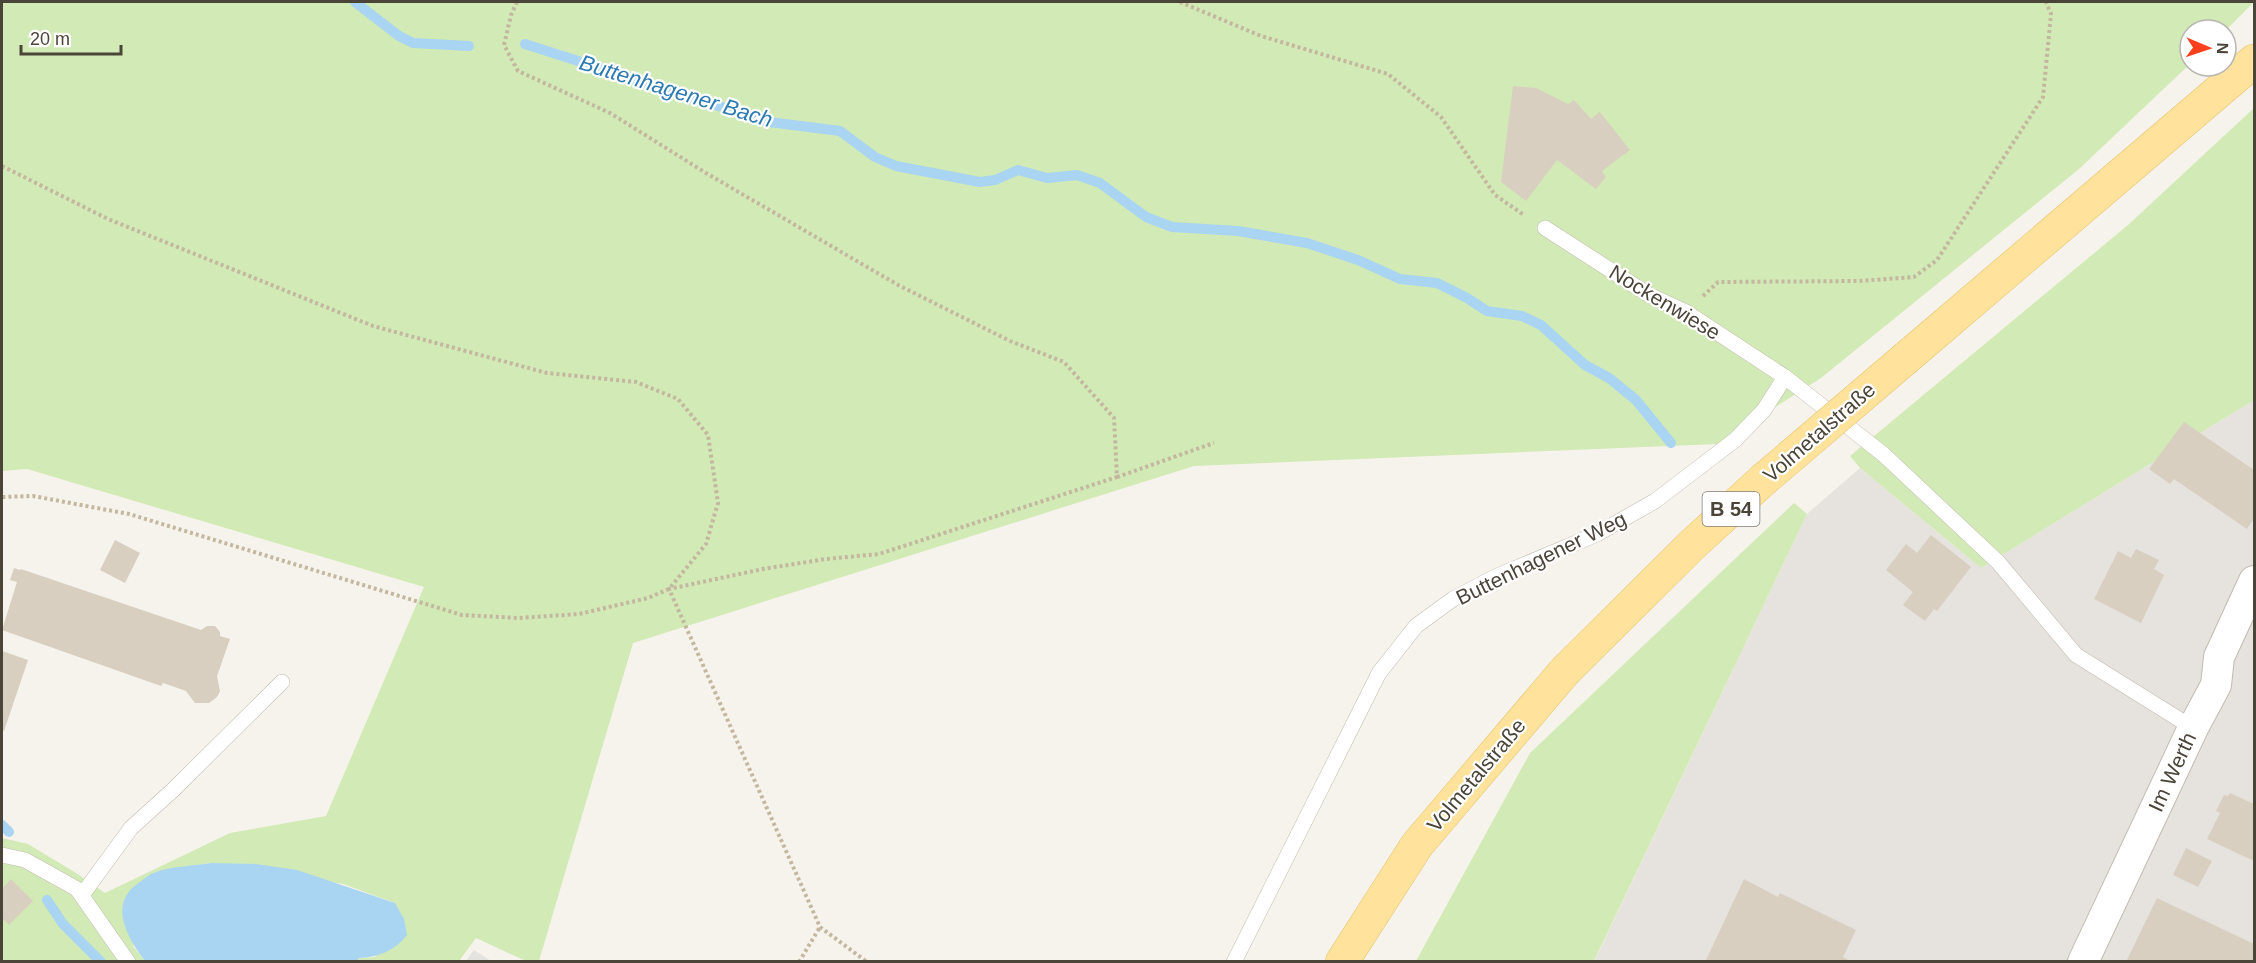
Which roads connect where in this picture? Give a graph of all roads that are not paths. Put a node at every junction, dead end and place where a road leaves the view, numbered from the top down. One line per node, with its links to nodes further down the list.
1 (2254, 61): 11 (main road, Volmetalstraße / B 54, bridge)
2 (1545, 228): 3 (lane, Nockenwiese)
3 (1785, 377): 6 (lane, Nockenwiese); 10 (lane, Buttenhagener Weg)
4 (2254, 581): 6 (street, Im Werth)
5 (282, 682): 8 (lane)
6 (2193, 728): 12 (street, Im Werth)
7 (2, 855): 8 (lane)
8 (82, 895): 9 (lane)
9 (128, 962)
10 (1234, 962)
11 (1342, 962)
12 (2084, 962)

